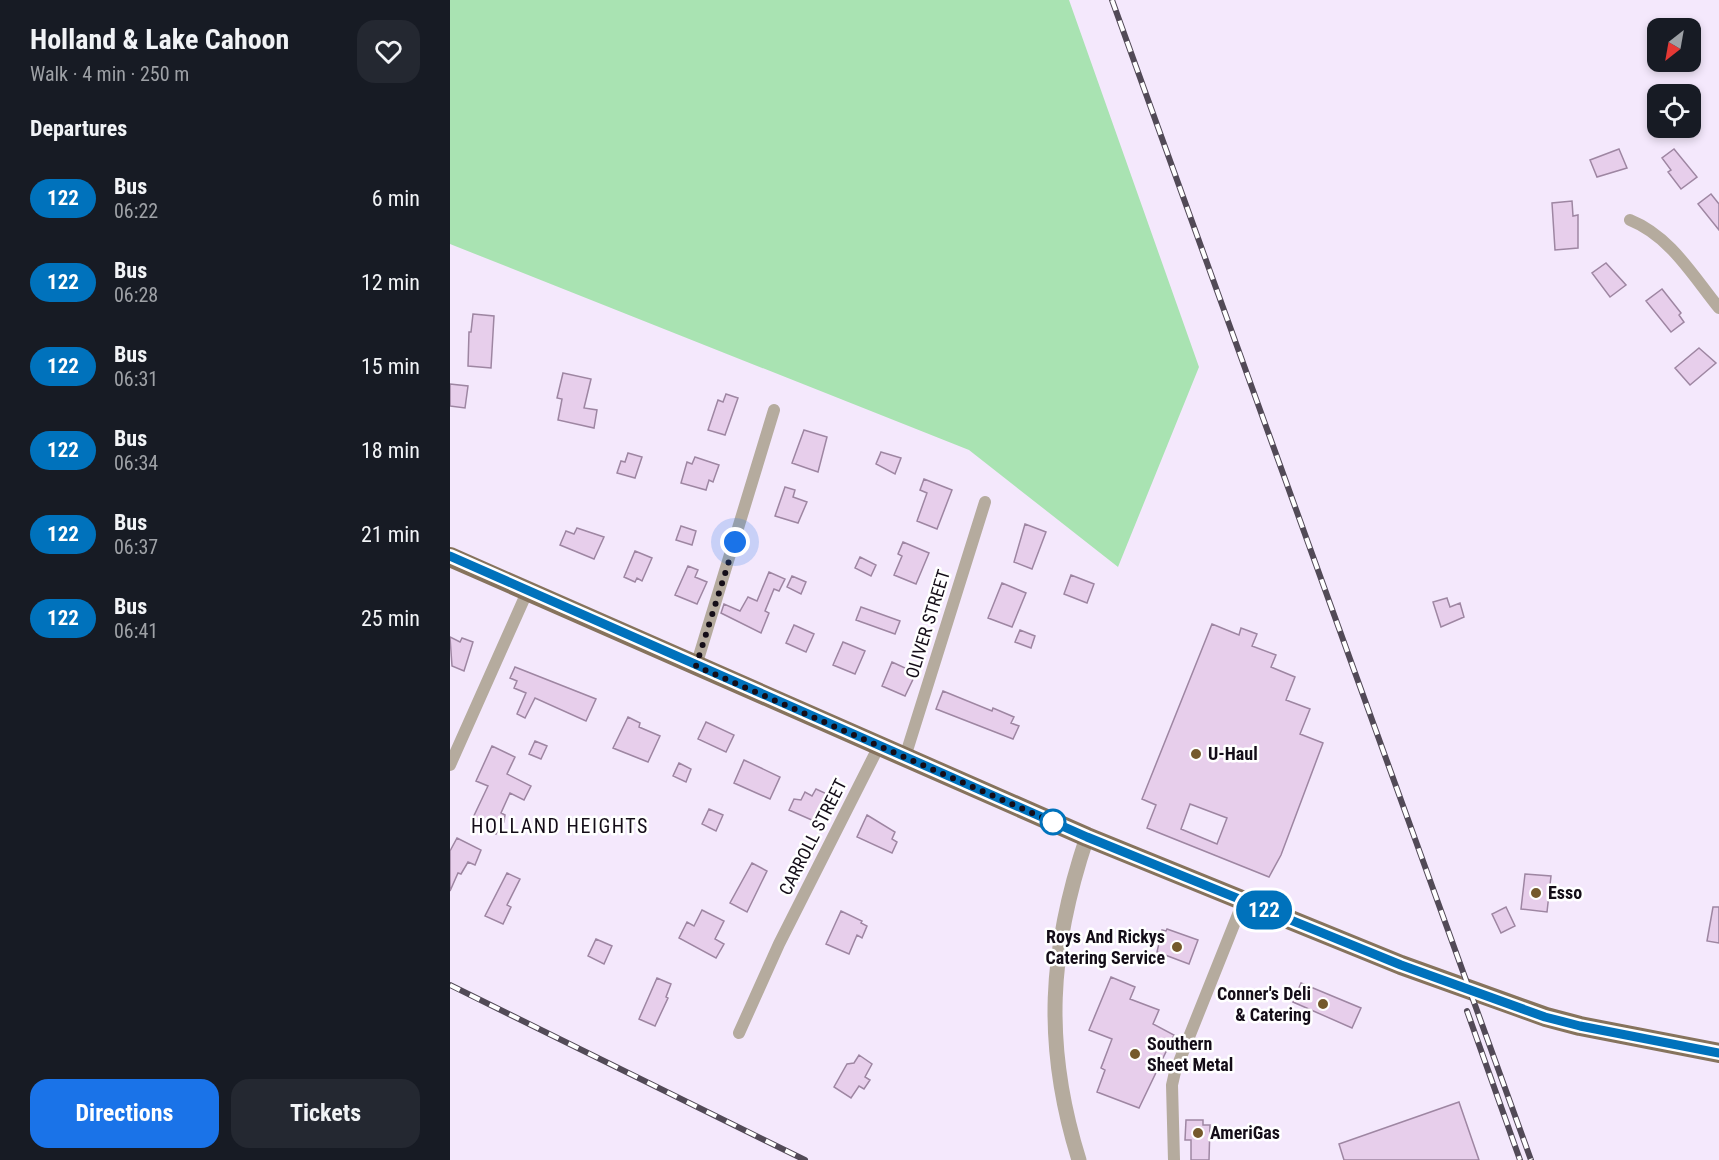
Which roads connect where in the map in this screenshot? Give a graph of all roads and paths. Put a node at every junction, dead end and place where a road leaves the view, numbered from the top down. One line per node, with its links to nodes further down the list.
1 (1630, 220): 3 (street)
2 (1719, 285): 3 (street)
3 (1708, 294): 4 (street)
4 (1719, 308)
5 (774, 410): 9 (street)
6 (985, 502): 11 (street, OLIVER STREET)
7 (450, 556): 8 (main road)
8 (528, 590): 9 (main road); 12 (street)
9 (696, 666): 10 (main road)
10 (879, 746): 11 (main road); 15 (street, CARROLL STREET)
11 (905, 758): 13 (main road)
12 (450, 765)
13 (1087, 837): 14 (main road); 17 (street)
14 (1243, 902): 16 (main road); 18 (street)
15 (739, 1033)
16 (1719, 1053)
17 (1079, 1160)
18 (1174, 1160)

